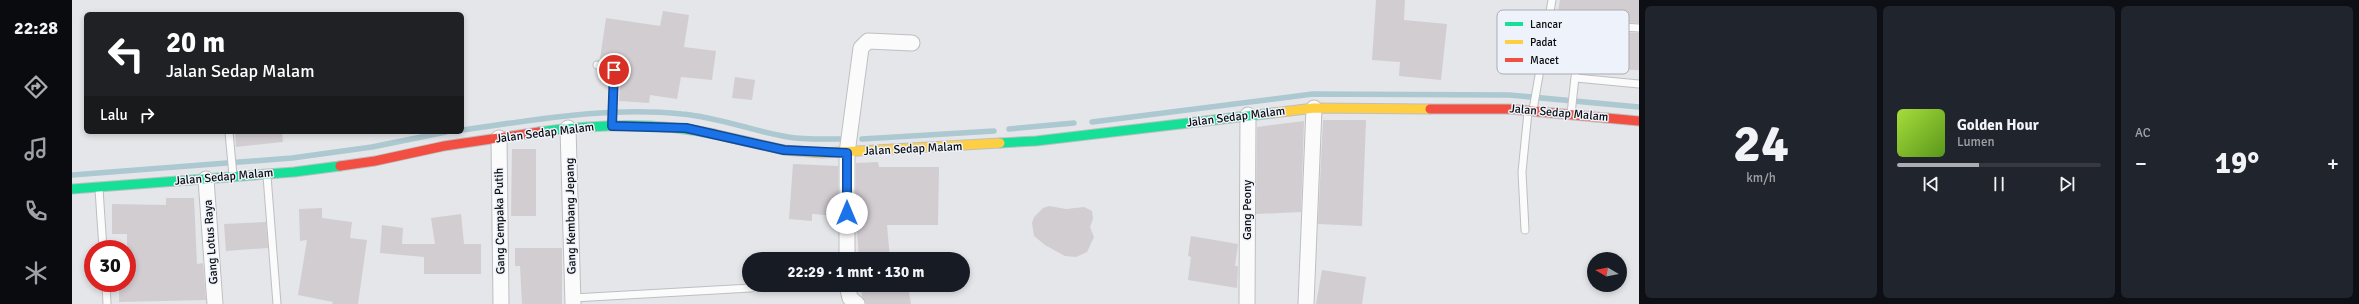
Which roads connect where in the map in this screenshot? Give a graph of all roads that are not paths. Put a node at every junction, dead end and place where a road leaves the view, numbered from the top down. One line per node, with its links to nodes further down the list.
1 (1552, 0): 2 (lane)
2 (1550, 10)
3 (1629, 27): 4 (lane)
4 (1639, 28)
5 (912, 43): 20 (street)
6 (597, 65): 16 (lane)
7 (1540, 74): 12 (lane)
8 (1576, 74): 9 (lane)
9 (1576, 78): 10 (lane); 13 (lane)
10 (1639, 84)
11 (1314, 108): 12 (street, Jalan Sedap Malam); 14 (street, Jalan Sedap Malam); 39 (street)
12 (1531, 110): 13 (street, Jalan Sedap Malam); 26 (lane)
13 (1572, 110): 15 (street, Jalan Sedap Malam)
14 (1248, 115): 20 (street, Jalan Sedap Malam); 38 (street, Gang Peony)
15 (1639, 121)
16 (612, 126): 17 (street, Jalan Sedap Malam); 20 (street, Jalan Sedap Malam)
17 (568, 128): 19 (street, Jalan Sedap Malam); 32 (street, Gang Kembang Jepang)
18 (229, 134): 22 (lane)
19 (499, 138): 21 (street, Jalan Sedap Malam); 36 (street, Gang Cempaka Putih)
20 (847, 148): 28 (street)
21 (267, 173): 22 (street, Jalan Sedap Malam); 35 (lane)
22 (234, 176): 23 (street, Jalan Sedap Malam)
23 (206, 179): 24 (street, Jalan Sedap Malam); 34 (street, Gang Lotus Raya)
24 (99, 187): 25 (street, Jalan Sedap Malam); 27 (lane)
25 (72, 188)
26 (1525, 230)
27 (102, 240)
28 (847, 252)
29 (742, 289): 32 (lane)
30 (106, 292): 33 (lane)
31 (849, 292): 37 (street)
32 (573, 301)
33 (107, 304)
34 (215, 304)
35 (277, 304)
36 (501, 304)
37 (857, 304)
38 (1247, 304)
39 (1306, 304)

